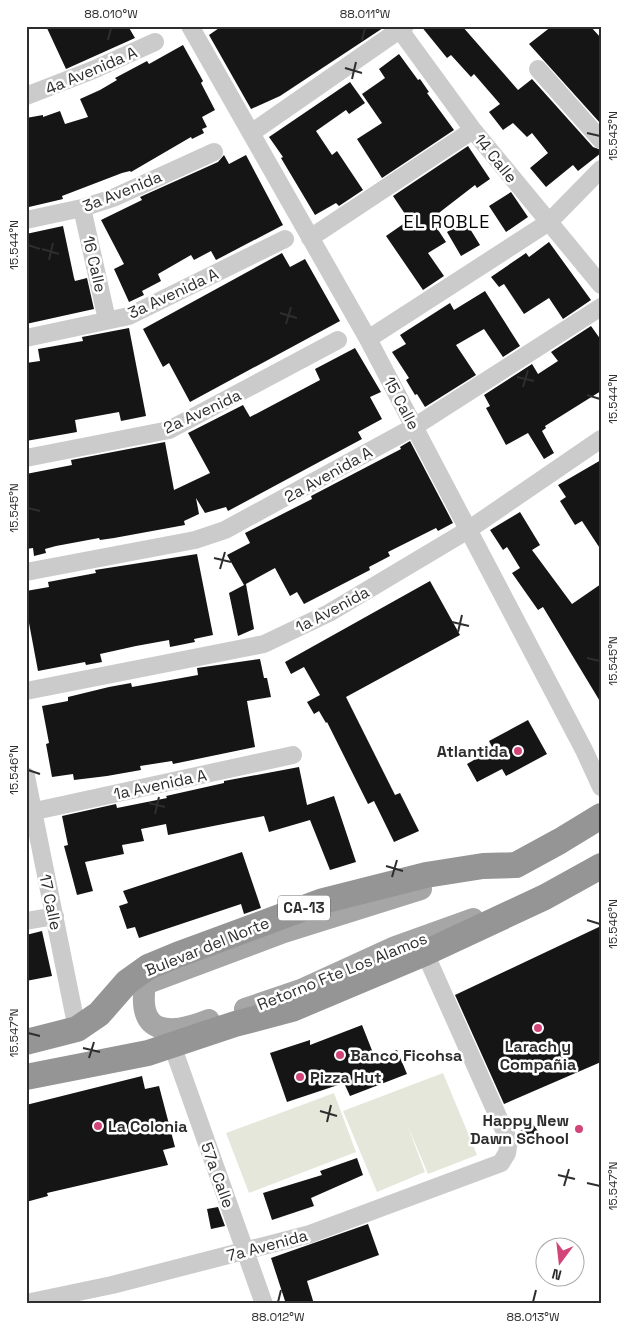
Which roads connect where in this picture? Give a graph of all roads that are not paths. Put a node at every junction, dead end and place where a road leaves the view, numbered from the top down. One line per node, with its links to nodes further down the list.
1 (190, 26): 7 (street, 15 Calle)
2 (401, 28): 6 (street, 14 Calle); 7 (street)
3 (156, 42): 5 (street, 4a Avenida A)
4 (538, 69): 8 (street)
5 (26, 96)
6 (473, 130): 13 (street, 14 Calle); 15 (street)
7 (251, 133): 15 (street, 15 Calle)
8 (601, 140)
9 (214, 152): 11 (street, 3a Avenida)
10 (601, 169): 13 (street)
11 (82, 208): 12 (street, 3a Avenida); 18 (street, 16 Calle)
12 (26, 220)
13 (549, 222): 16 (street, 14 Calle); 20 (street)
14 (285, 238): 18 (street, 3a Avenida A)
15 (310, 238): 20 (street, 15 Calle)
16 (601, 285)
17 (601, 307): 22 (street, 2a Avenida A)
18 (107, 320): 19 (street, 3a Avenida A)
19 (26, 338)
20 (368, 339): 22 (street, 15 Calle)
21 (338, 340): 24 (street, 2a Avenida)
22 (414, 427): 25 (street, 15 Calle); 26 (street, 2a Avenida A)
23 (601, 438): 25 (street, 1a Avenida)
24 (26, 458)
25 (468, 530): 27 (street, 1a Avenida); 30 (street, 15 Calle)
26 (26, 572)
27 (26, 691)
28 (294, 754): 31 (street, 1a Avenida A)
29 (26, 776): 31 (street, 17 Calle)
30 (601, 787)
31 (29, 812): 36 (street, 17 Calle)
32 (601, 816): 33 (highway, Bulevar del Norte / CA-13)
33 (516, 865): 35 (main road, Retorno Fte Los Alamos); 39 (highway, Bulevar del Norte / CA-13)
34 (601, 866): 35 (highway)
35 (544, 897): 38 (highway)
36 (55, 916): 37 (street); 39 (street, 17 Calle)
37 (26, 921)
38 (425, 954): 41 (highway); 43 (street, 7a Avenida)
39 (77, 1029): 40 (highway, Bulevar del Norte / CA-13)
40 (26, 1042)
41 (172, 1045): 42 (highway); 43 (street, 57a Calle)
42 (26, 1077)
43 (245, 1251): 44 (street, 7a Avenida); 45 (street, 57a Calle)
44 (26, 1303)
45 (264, 1304)

